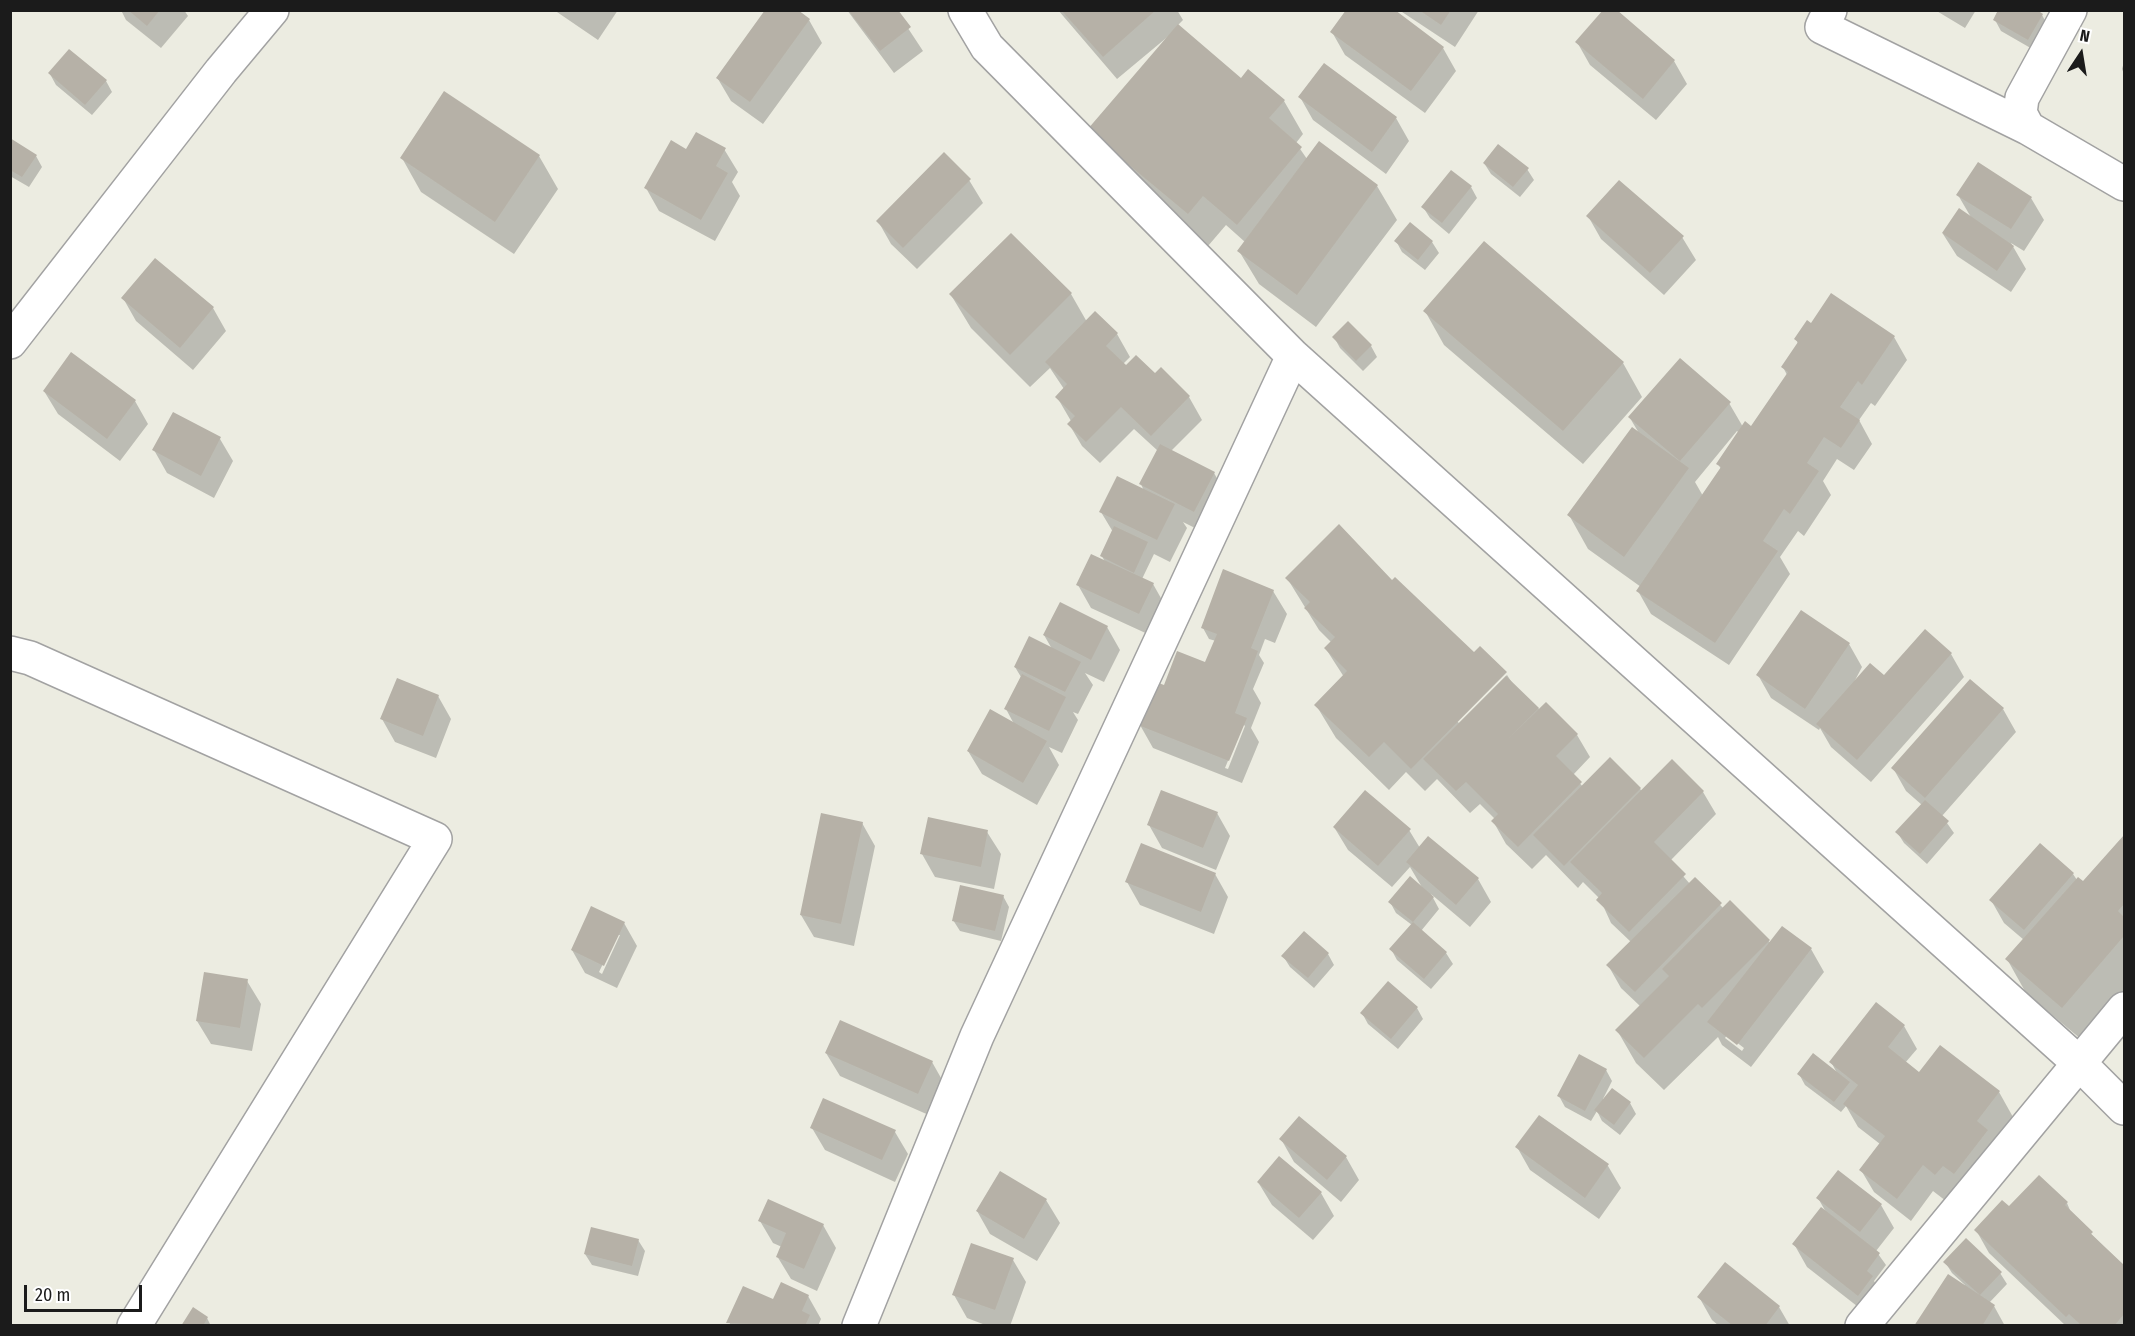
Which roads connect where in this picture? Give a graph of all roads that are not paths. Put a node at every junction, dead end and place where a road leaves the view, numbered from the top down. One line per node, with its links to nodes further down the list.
1 (272, 10): 7 (street)
2 (965, 10): 8 (street)
3 (1830, 10): 5 (street)
4 (2070, 10): 5 (street)
5 (2028, 128): 6 (street)
6 (2124, 184)
7 (10, 342)
8 (1293, 356): 11 (street); 14 (street)
9 (10, 652): 13 (street)
10 (2124, 1010): 11 (street)
11 (2080, 1064): 12 (street); 15 (street)
12 (2124, 1108)
13 (134, 1326)
14 (859, 1326)
15 (1862, 1326)

